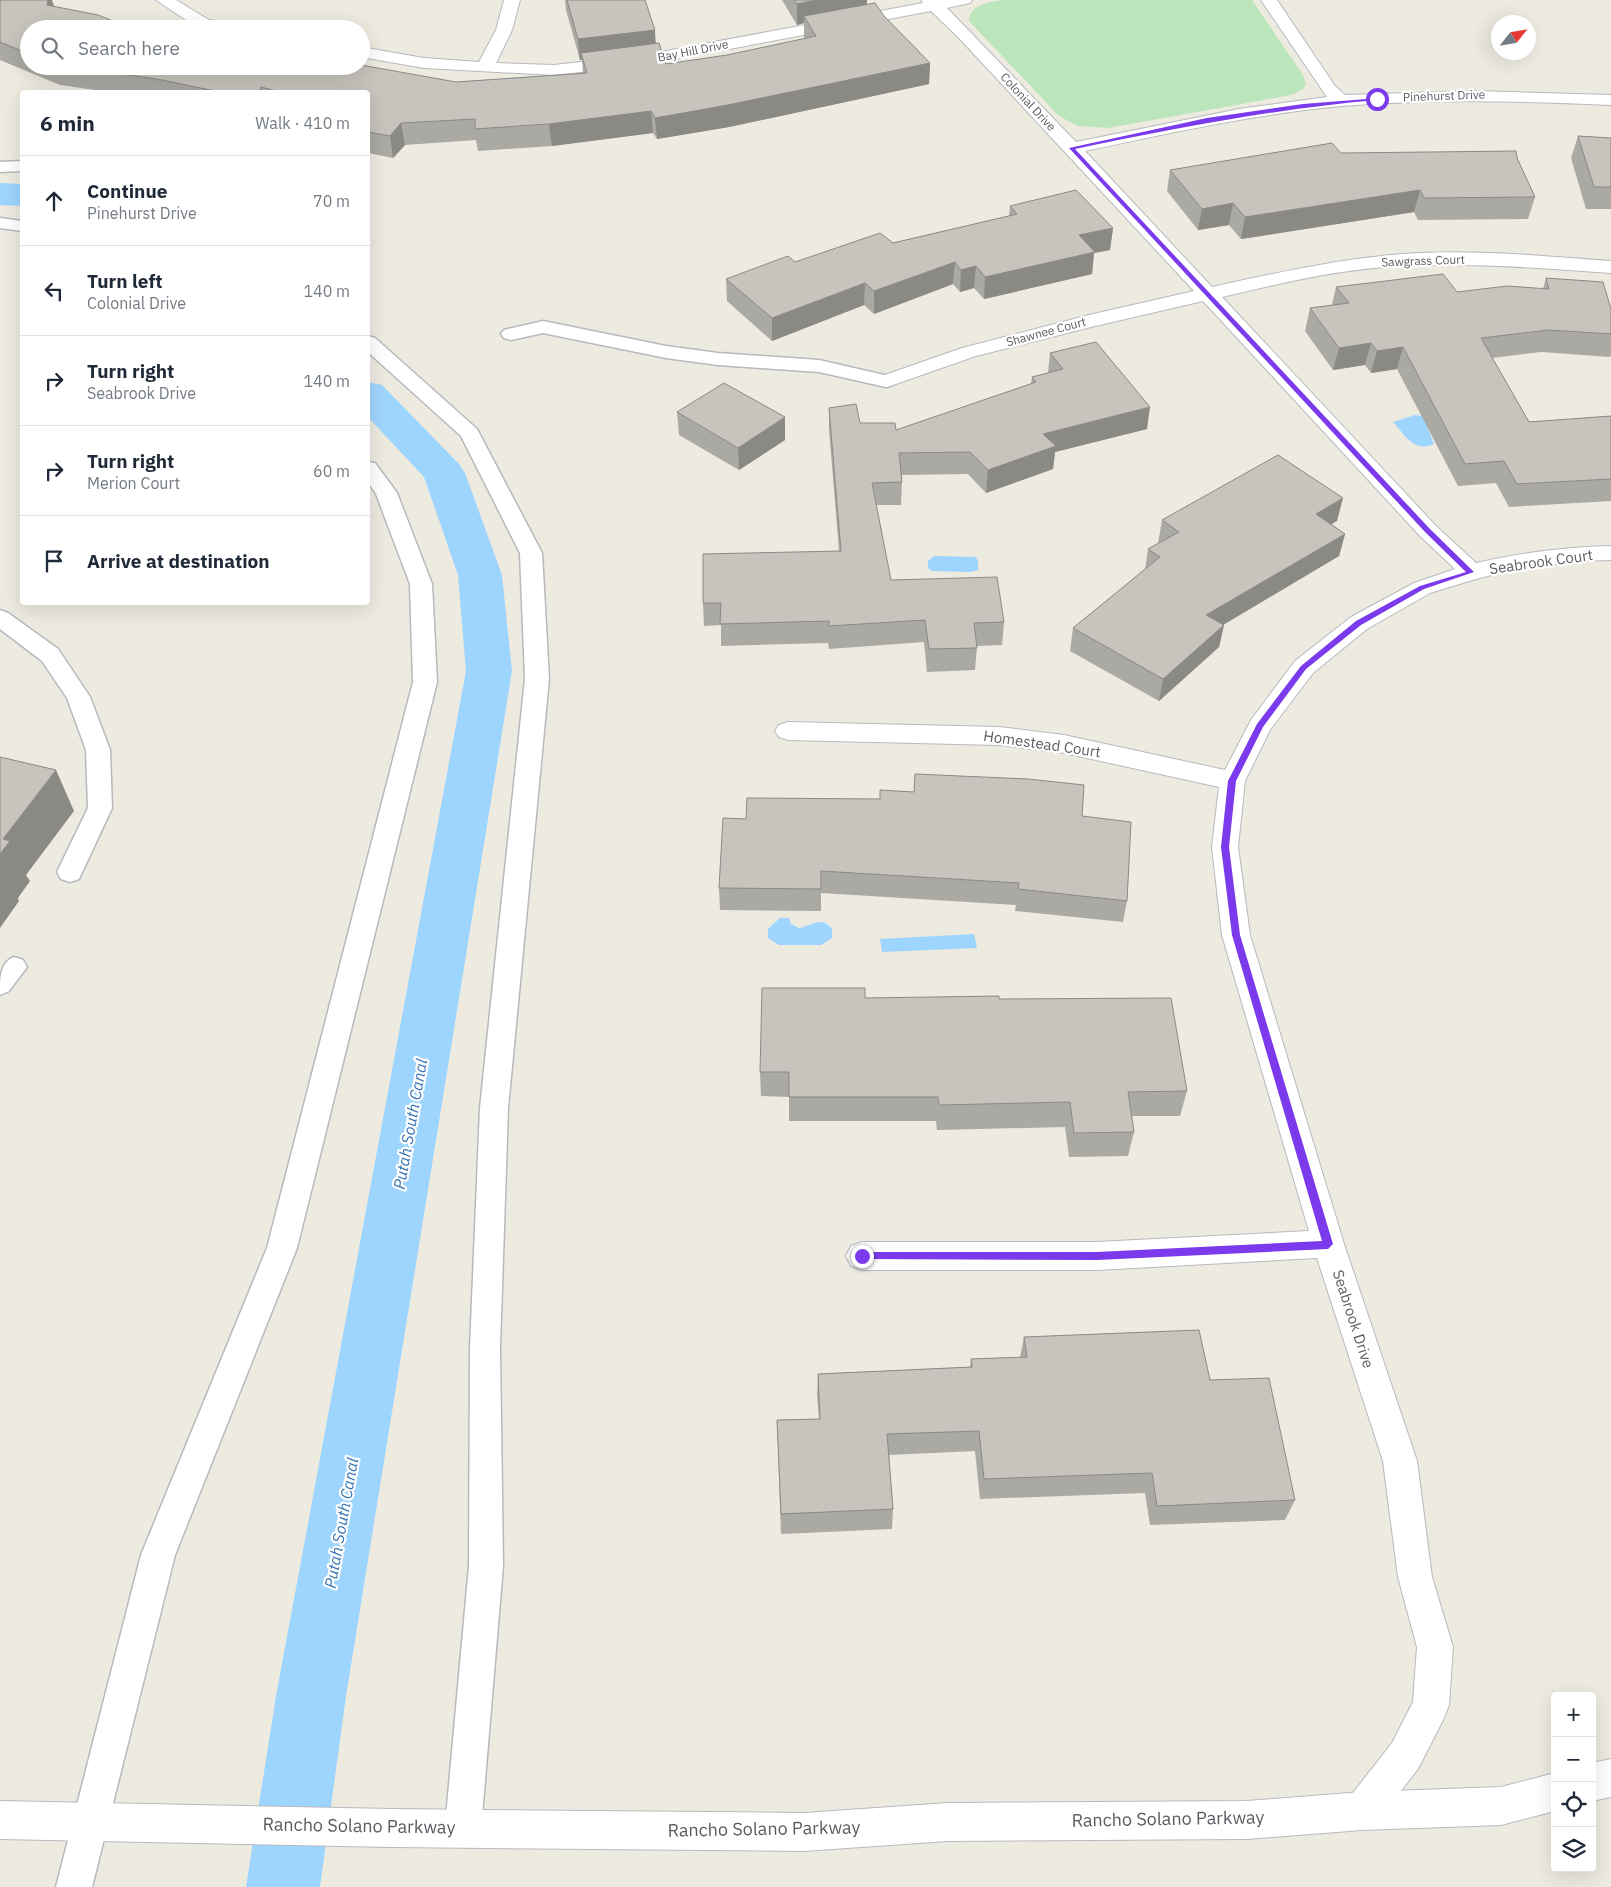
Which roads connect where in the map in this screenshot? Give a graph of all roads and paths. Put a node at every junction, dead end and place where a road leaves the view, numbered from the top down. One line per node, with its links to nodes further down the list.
1 (164, 0): 6 (street)
2 (512, 0): 8 (street)
3 (964, 0): 5 (street, Bay Hill Drive)
4 (1268, 0): 10 (street)
5 (932, 3): 8 (street, Bay Hill Drive); 11 (street, Colonial Drive)
6 (197, 20)
7 (370, 54): 8 (street, Bay Hill Drive)
8 (485, 68)
9 (1611, 100): 10 (street, Pinehurst Drive)
10 (1341, 101): 11 (street, Pinehurst Drive)
11 (1072, 148): 17 (street, Colonial Drive)
12 (20, 166): 13 (lane)
13 (0, 167)
14 (0, 223): 15 (lane)
15 (20, 226)
16 (1611, 267): 17 (street, Sawgrass Court)
17 (1208, 294): 20 (street, Shawnee Court); 23 (street, Colonial Drive)
18 (511, 334): 20 (lane)
19 (370, 344): 36 (lane)
20 (886, 381)
21 (370, 471): 35 (lane)
22 (1611, 553): 23 (street, Seabrook Court)
23 (1471, 572): 26 (street, Seabrook Drive)
24 (0, 618): 27 (lane)
25 (788, 731): 26 (street, Homestead Court)
26 (1232, 781): 28 (street, Seabrook Drive)
27 (70, 872)
28 (1328, 1244): 29 (street); 33 (street, Seabrook Drive)
29 (862, 1256)
30 (1611, 1778): 31 (street)
31 (1596, 1781)
32 (1551, 1793): 33 (street, Rancho Solano Parkway)
33 (1362, 1810): 36 (street, Rancho Solano Parkway)
34 (0, 1820): 35 (street, Rancho Solano Parkway)
35 (91, 1821): 36 (street, Rancho Solano Parkway); 37 (lane)
36 (463, 1828)
37 (74, 1887)

